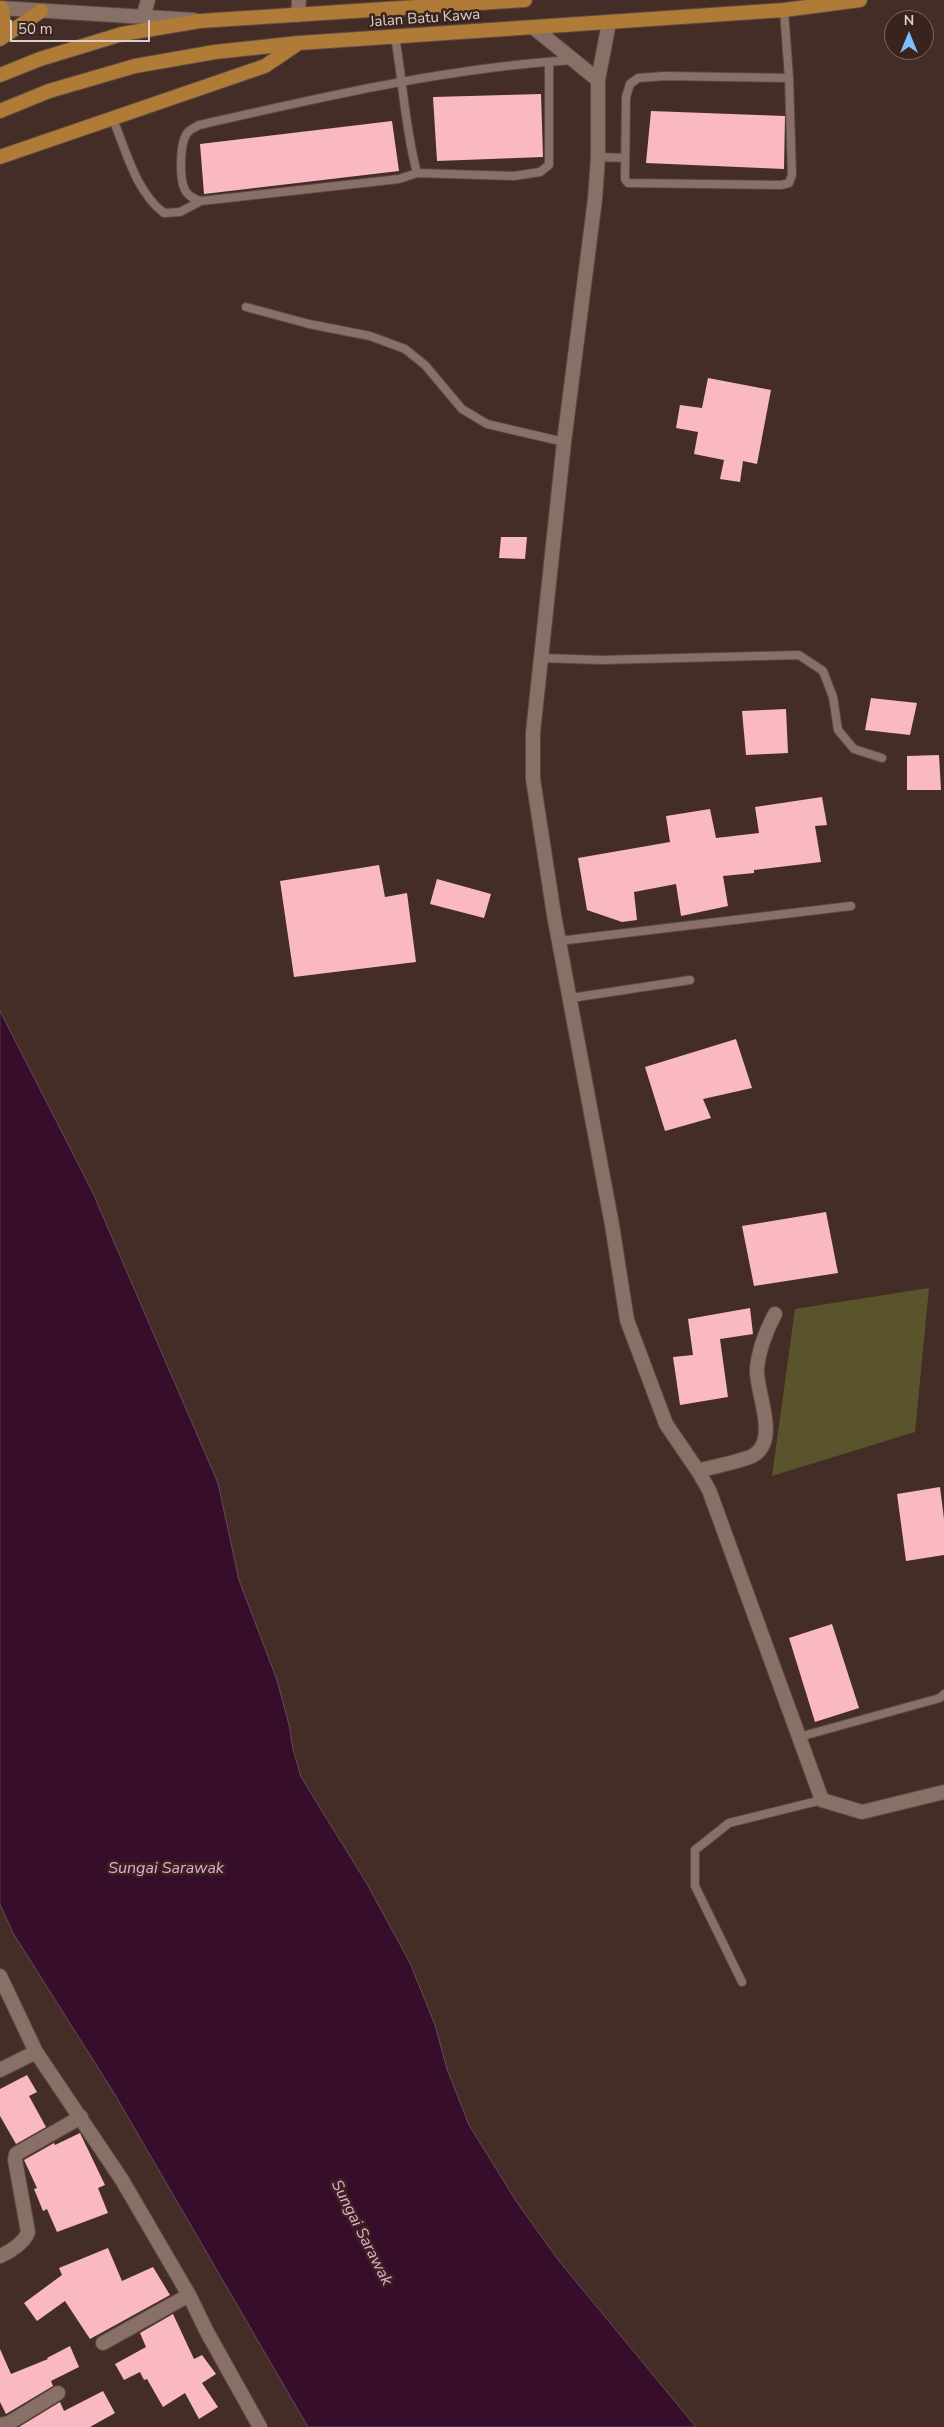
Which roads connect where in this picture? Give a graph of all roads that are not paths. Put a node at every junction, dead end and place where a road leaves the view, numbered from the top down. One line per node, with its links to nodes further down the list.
1 (148, 0): 9 (street)
2 (299, 0): 8 (street)
3 (525, 0): 8 (highway, Jalan Batu Kawa)
4 (860, 0): 6 (highway, Jalan Batu Kawa)
5 (1, 8): 7 (street); 13 (highway)
6 (784, 10): 11 (highway, Jalan Batu Kawa); 19 (lane)
7 (41, 11): 9 (street); 13 (highway)
8 (298, 15): 10 (highway, Jalan Batu Kawa)
9 (143, 17): 10 (street)
10 (200, 21): 18 (highway, Jalan Batu Kawa)
11 (610, 23): 12 (highway, Jalan Batu Kawa); 21 (street)
12 (534, 28): 14 (highway, Jalan Batu Kawa); 16 (street)
13 (2, 37)
14 (395, 37): 15 (highway, Jalan Batu Kawa); 20 (lane)
15 (299, 43): 22 (highway, Jalan Batu Kawa); 23 (highway)
16 (575, 60): 17 (lane); 21 (street)
17 (549, 62): 20 (lane); 27 (lane)
18 (0, 75)
19 (789, 78): 26 (lane); 26 (lane)
20 (403, 80): 27 (lane); 28 (lane)
21 (598, 80): 25 (street)
22 (0, 111)
23 (113, 119): 24 (highway); 28 (lane)
24 (0, 157)
25 (598, 157): 26 (lane); 30 (street)
26 (625, 158)
27 (417, 173): 28 (lane)
28 (201, 201)
29 (246, 307): 30 (lane)
30 (564, 442): 31 (street)
31 (541, 658): 32 (lane); 34 (street)
32 (882, 758)
33 (851, 906): 34 (lane)
34 (560, 941): 36 (street)
35 (690, 980): 36 (lane)
36 (571, 998): 38 (street)
37 (775, 1314): 38 (street)
38 (698, 1471): 40 (street)
39 (944, 1694): 40 (lane)
40 (799, 1737): 42 (street)
41 (944, 1792): 42 (street)
42 (822, 1800): 44 (lane)
43 (0, 1976): 45 (street)
44 (742, 1982)
45 (36, 2052): 46 (street); 47 (street)
46 (0, 2070)
47 (81, 2117): 48 (street); 49 (street)
48 (0, 2256)
49 (189, 2294): 50 (street); 53 (street)
50 (103, 2343)
51 (58, 2393): 52 (street)
52 (0, 2425)
53 (260, 2427)

